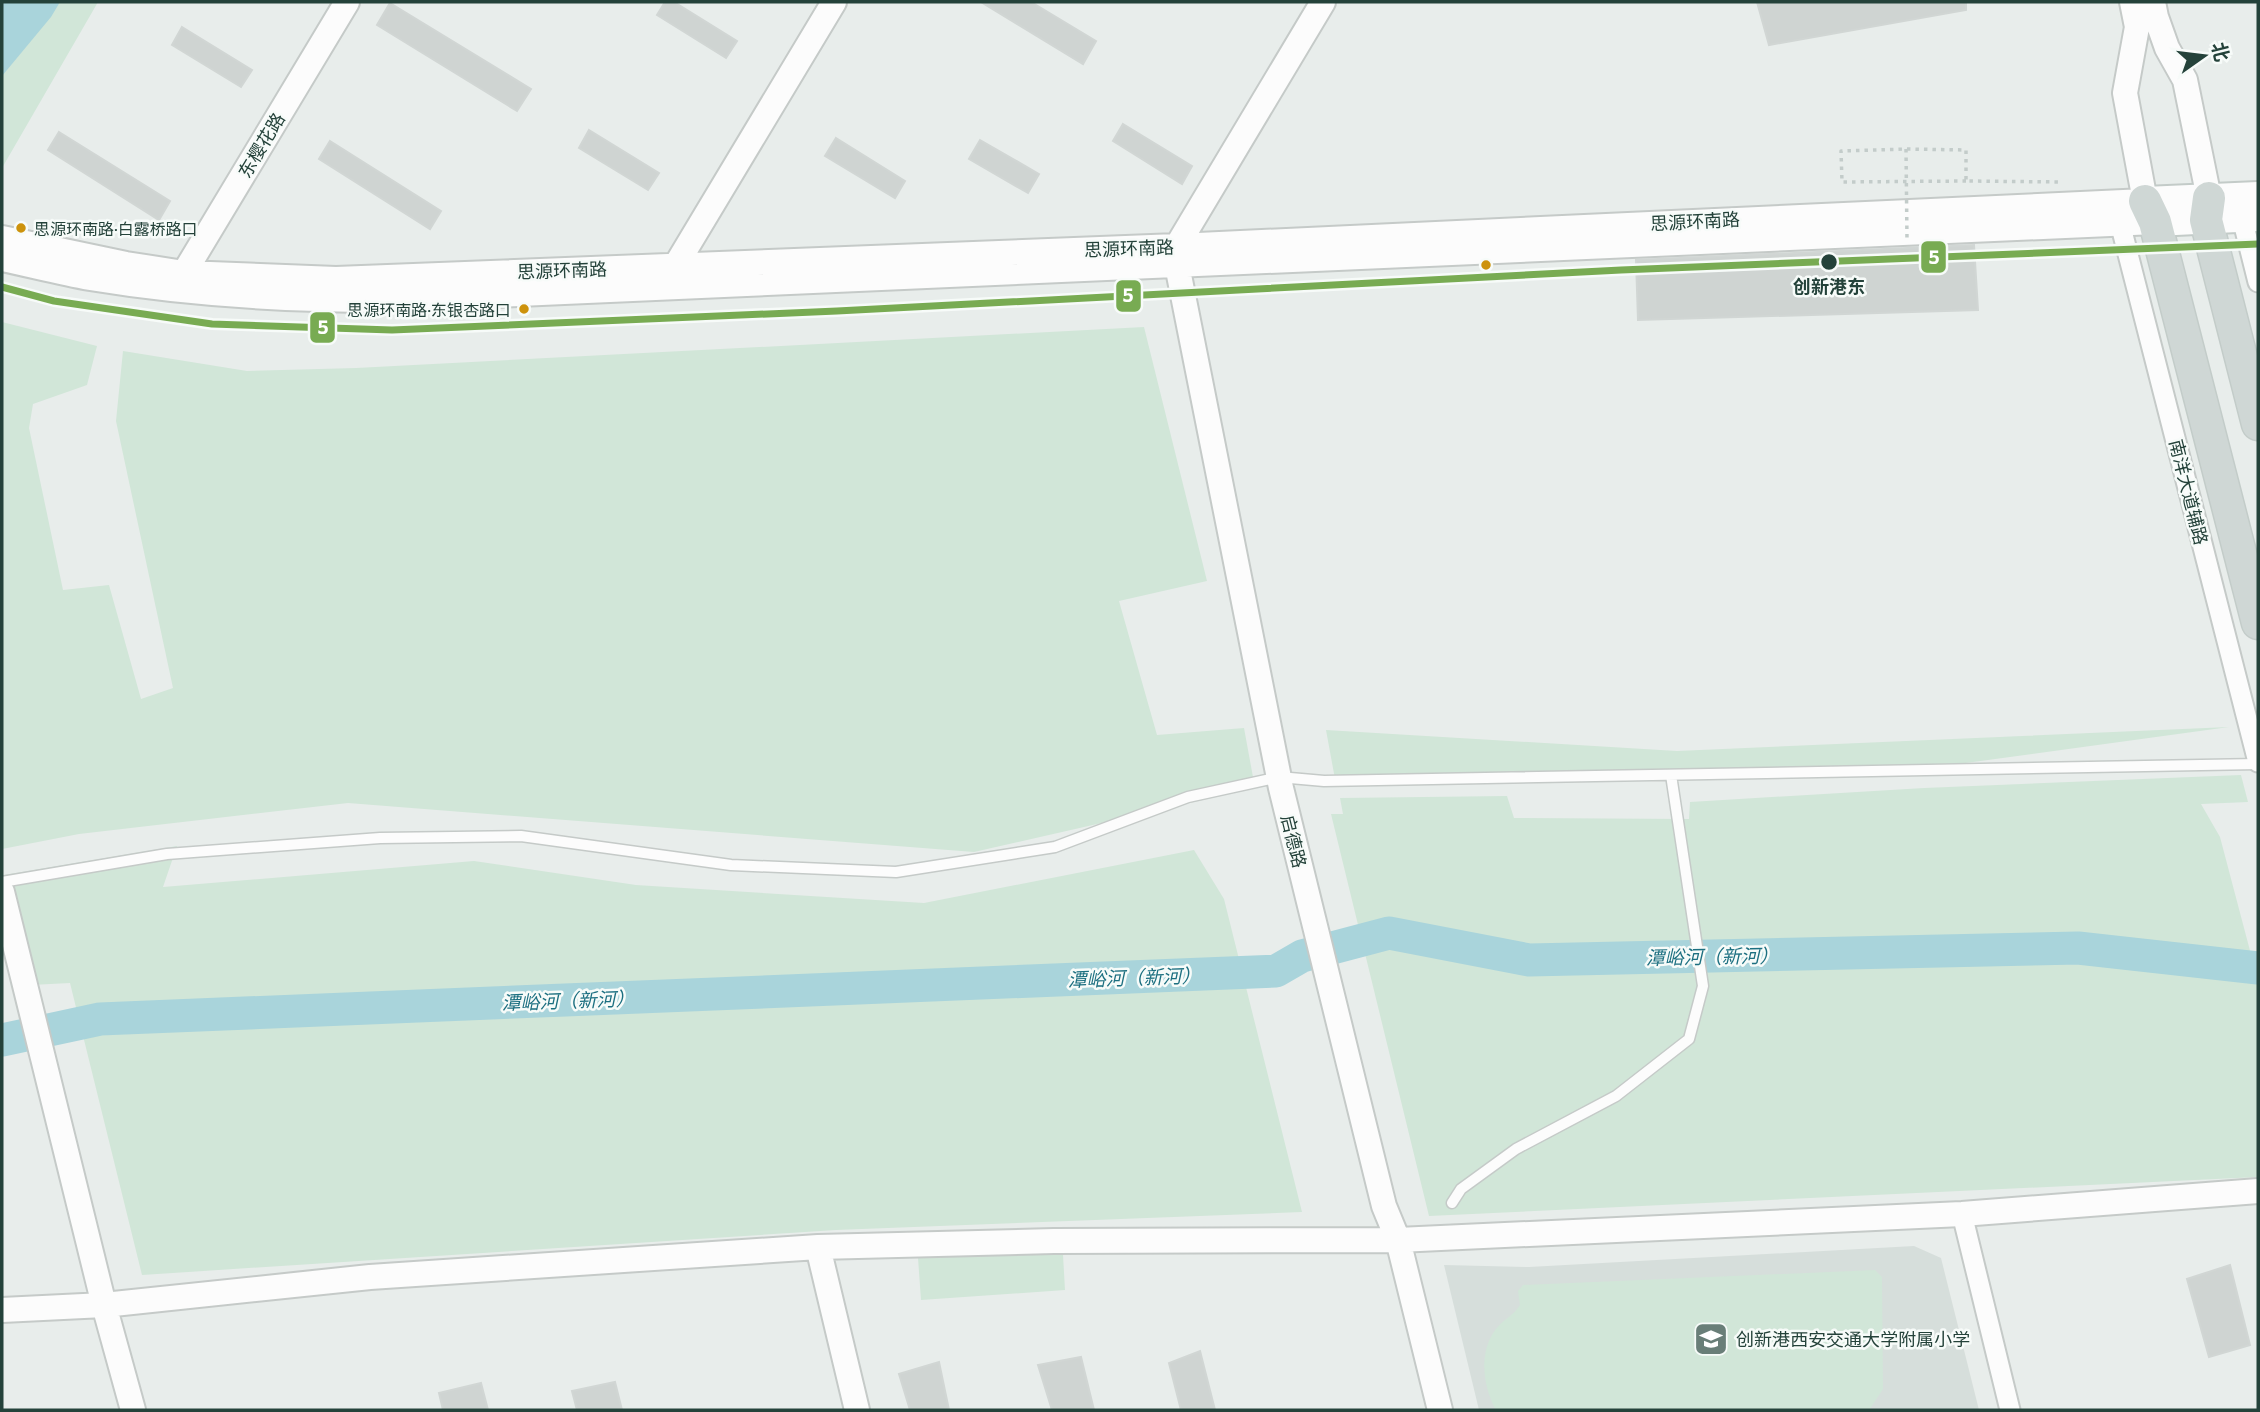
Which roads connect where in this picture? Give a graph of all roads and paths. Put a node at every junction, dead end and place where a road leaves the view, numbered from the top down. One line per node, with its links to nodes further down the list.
1 (347, 2): 18 (street, 东樱花路)
2 (834, 2): 17 (street)
3 (1323, 2): 15 (street)
4 (2132, 2): 10 (street)
5 (2153, 2): 9 (street)
6 (1906, 149): 7 (path); 7 (path); 14 (path, bridge)
7 (1966, 181): 8 (path)
8 (2064, 182)
9 (2207, 209): 10 (main road, 思源环南路); 11 (main road, 思源环南路); 20 (main road)
10 (2150, 211): 12 (street, 思源环南路); 15 (street, 思源环南路); 21 (main road)
11 (2253, 211): 19 (street)
12 (2120, 223): 15 (street, 思源环南路); 22 (street, 南洋大道辅路)
13 (2, 238): 18 (street, 思源环南路)
14 (1908, 240)
15 (1177, 255): 17 (street, 思源环南路); 24 (street, 启德路)
16 (2, 259): 18 (street, 思源环南路)
17 (676, 276): 18 (street, 思源环南路)
18 (183, 282)
19 (2258, 282)
20 (2258, 424)
21 (2258, 623)
22 (2258, 763): 23 (lane)
23 (1671, 775): 24 (lane); 28 (lane)
24 (1280, 782): 25 (lane); 30 (street, 启德路)
25 (2, 882)
26 (2, 892): 32 (street)
27 (2258, 1191): 29 (street)
28 (1452, 1203)
29 (1962, 1214): 30 (street); 37 (street)
30 (1398, 1240): 31 (street); 36 (street, 启德路)
31 (818, 1247): 32 (street); 35 (street)
32 (101, 1293): 33 (street); 34 (street)
33 (2, 1310)
34 (133, 1410)
35 (857, 1410)
36 (1440, 1410)
37 (2010, 1410)

